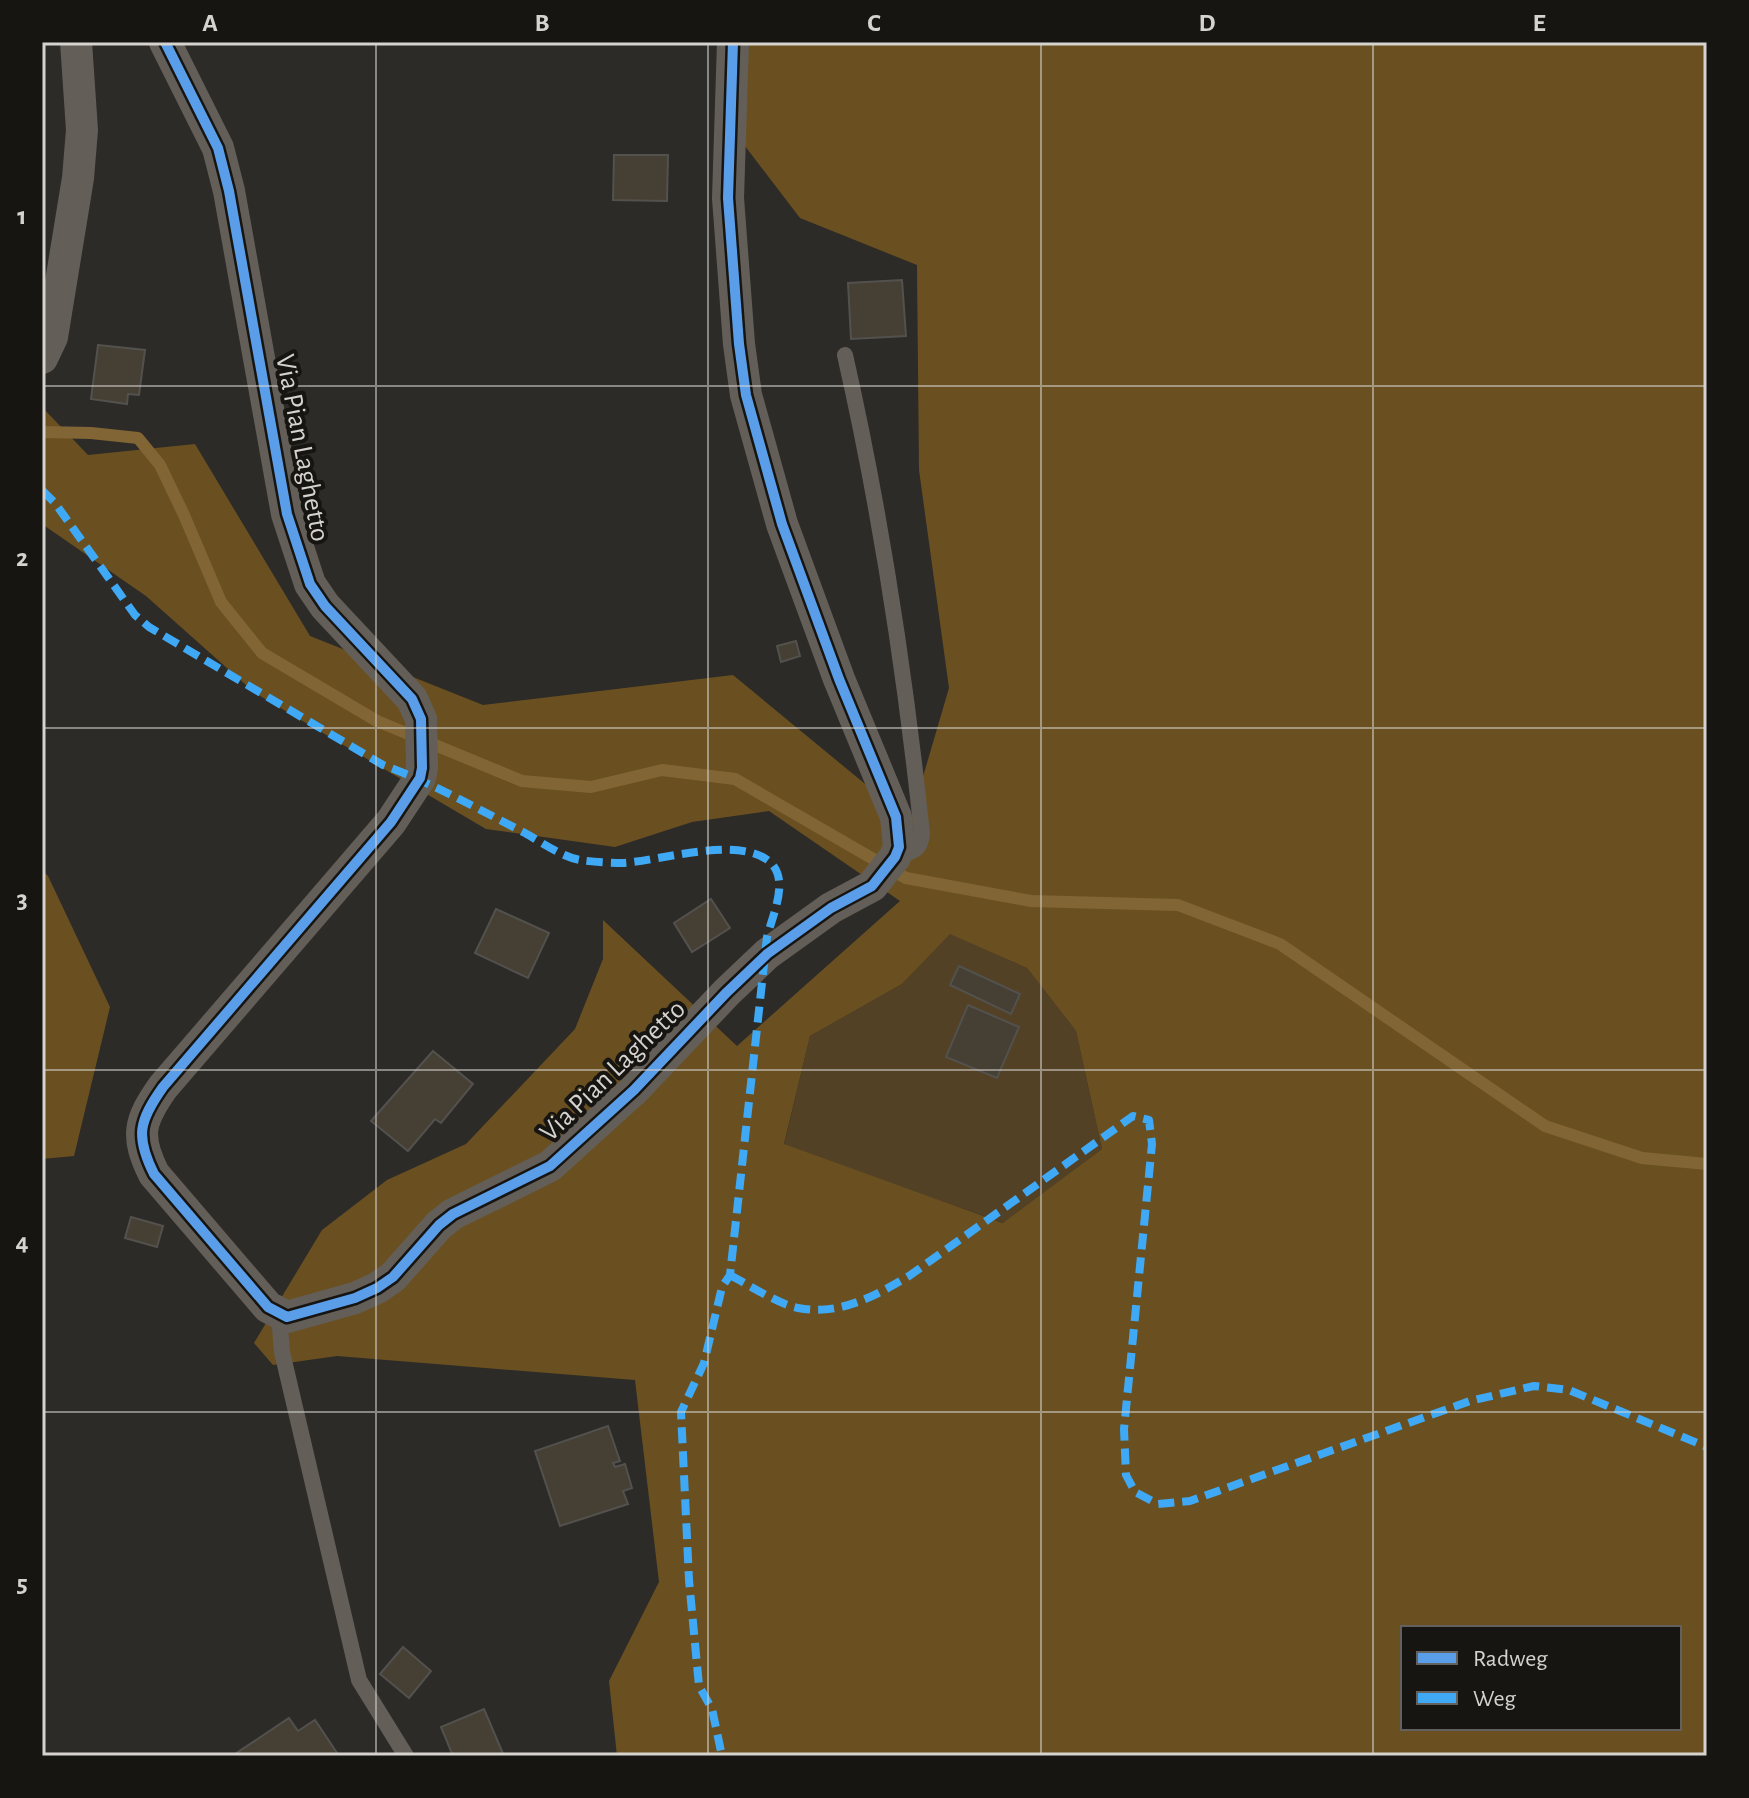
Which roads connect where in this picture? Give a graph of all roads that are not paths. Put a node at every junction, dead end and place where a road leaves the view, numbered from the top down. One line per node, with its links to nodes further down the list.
1 (76, 42): 5 (street)
2 (165, 42): 7 (street, Via Pian Laghetto)
3 (733, 42): 6 (street)
4 (845, 355): 6 (lane)
5 (42, 358)
6 (895, 857): 7 (street, Via Pian Laghetto)
7 (279, 1315): 8 (lane)
8 (406, 1756)

